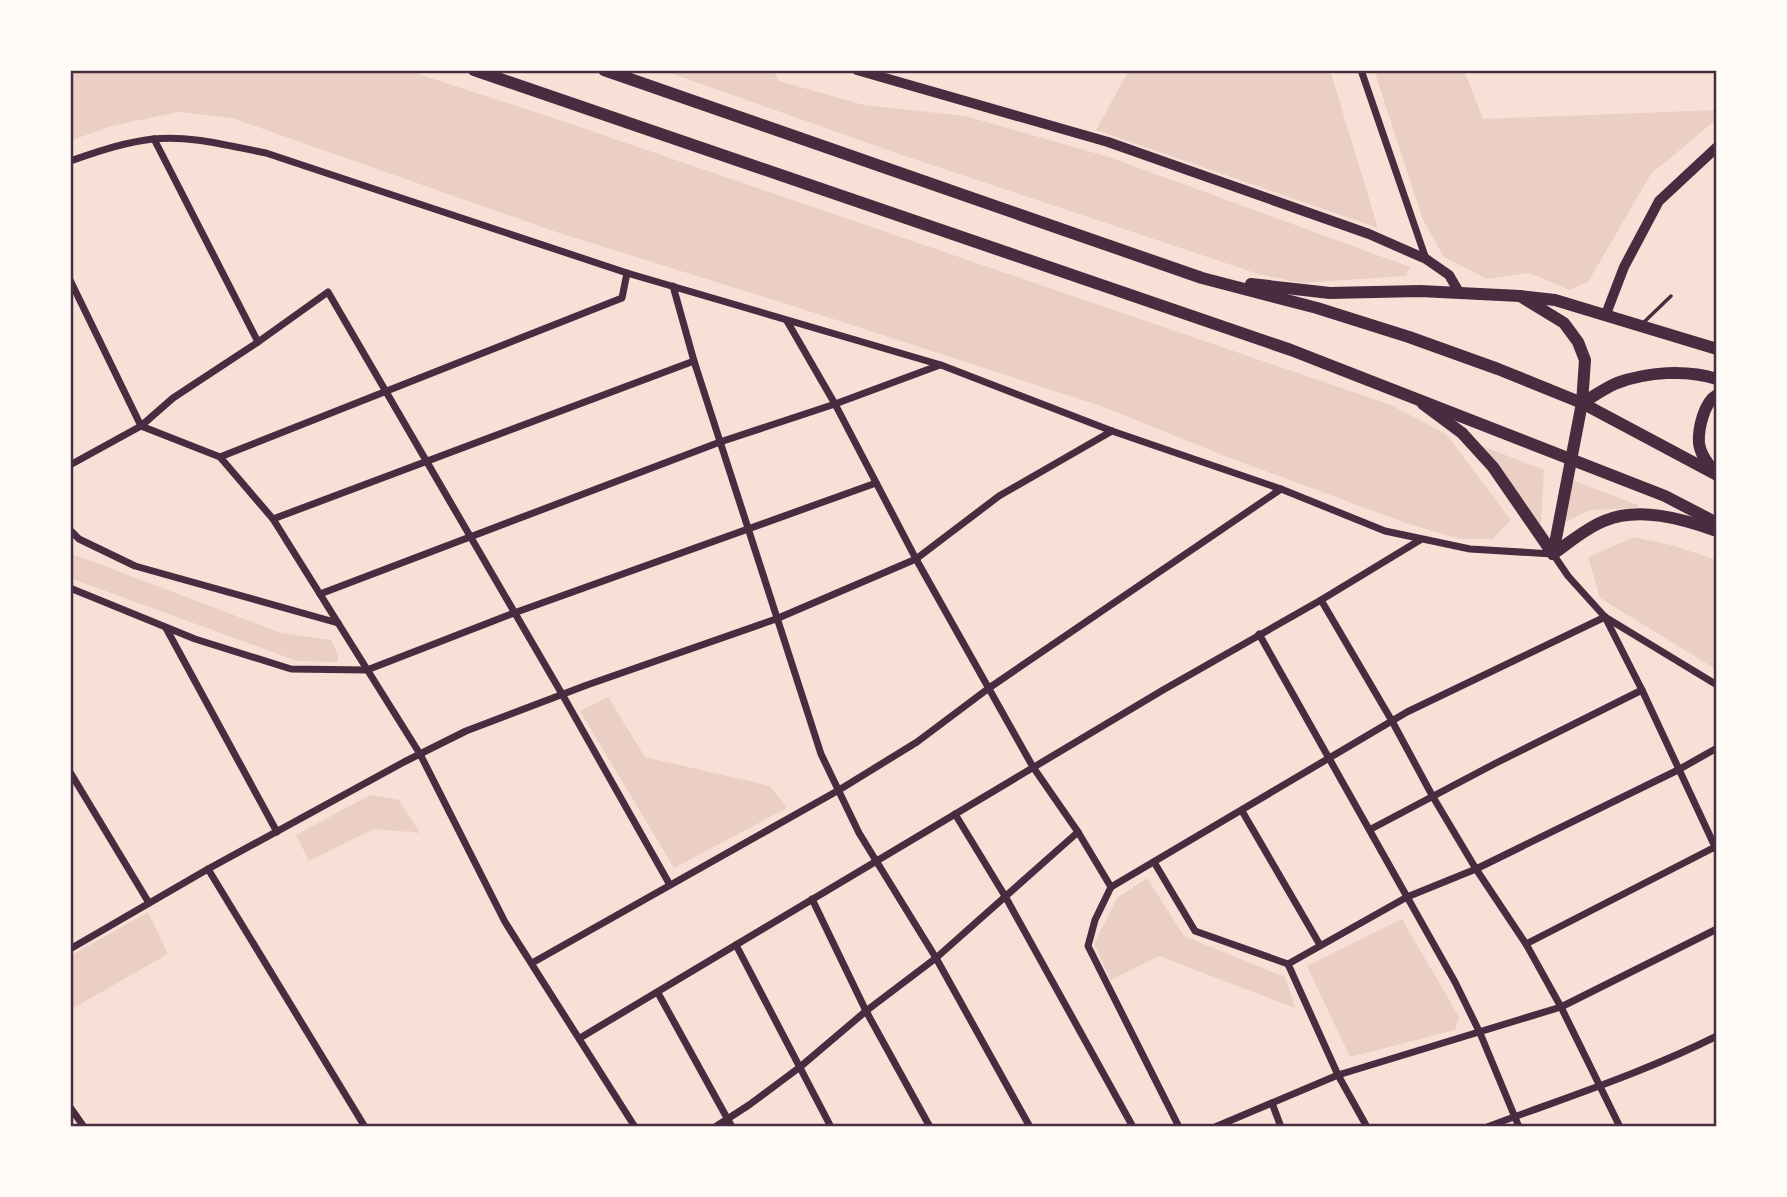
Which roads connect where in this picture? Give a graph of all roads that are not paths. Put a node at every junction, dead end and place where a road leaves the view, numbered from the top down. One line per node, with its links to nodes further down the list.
1 (474, 70): 26 (main road)
2 (604, 70): 10 (main road)
3 (858, 70): 8 (street)
4 (1361, 70): 8 (street)
5 (154, 139): 7 (street); 9 (street); 19 (street)
6 (1717, 147): 16 (street)
7 (70, 161)
8 (1426, 258): 13 (street)
9 (627, 272): 12 (street); 24 (street)
10 (1202, 278): 13 (main road); 27 (main road)
11 (70, 280): 29 (street)
12 (673, 286): 17 (street); 21 (street)
13 (1459, 292): 14 (main road)
14 (1520, 296): 16 (main road); 27 (main road)
15 (1671, 296): 18 (lane)
16 (1606, 314): 18 (main road)
17 (787, 320): 22 (street); 28 (street)
18 (1641, 325): 20 (main road)
19 (258, 342): 24 (street); 29 (street)
20 (1717, 349)
21 (694, 361): 31 (street); 34 (street)
22 (941, 365): 28 (street); 30 (street)
23 (1717, 379): 27 (main road)
24 (384, 391): 32 (street); 34 (street)
25 (1717, 395): 36 (main road)
26 (1411, 396): 33 (main road); 46 (main road)
27 (1583, 403): 33 (main road); 36 (main road)
28 (835, 404): 31 (street); 37 (street)
29 (141, 426): 32 (street); 35 (street)
30 (1112, 431): 38 (street); 47 (street)
31 (720, 442): 42 (street); 44 (street)
32 (220, 457): 39 (street)
33 (1571, 460): 40 (main road); 46 (main road)
34 (426, 463): 39 (street); 44 (street)
35 (70, 465)
36 (1717, 475)
37 (876, 483): 42 (street); 47 (street)
38 (1281, 489): 45 (street); 59 (street)
39 (273, 519): 49 (street)
40 (1717, 523)
41 (70, 530): 54 (street)
42 (748, 531): 51 (street); 53 (street)
43 (1717, 531): 46 (main road)
44 (470, 538): 49 (street); 51 (street)
45 (1420, 540): 46 (street); 50 (street)
46 (1553, 554): 52 (street)
47 (916, 559): 53 (street); 59 (street)
48 (70, 588): 55 (street)
49 (320, 594): 54 (street)
50 (1321, 600): 56 (street); 62 (street)
51 (514, 613): 57 (street); 61 (street)
52 (1605, 617): 58 (street); 60 (street); 62 (street)
53 (776, 619): 61 (street); 69 (street)
54 (338, 623): 57 (street)
55 (166, 627): 57 (street); 74 (street)
56 (1259, 634): 65 (street); 66 (street)
57 (367, 670): 64 (street)
58 (1717, 685)
59 (989, 688): 66 (street); 69 (street)
60 (1642, 690): 67 (street); 70 (street)
61 (562, 694): 64 (street); 81 (street)
62 (1392, 720): 65 (street); 70 (street)
63 (1717, 748): 67 (street)
64 (420, 754): 74 (street); 93 (street)
65 (1328, 757): 71 (street); 73 (street)
66 (1033, 767): 72 (street); 75 (street)
67 (1678, 770): 76 (street); 80 (street)
68 (70, 772): 86 (street)
69 (839, 790): 77 (street); 81 (street)
70 (1433, 797): 73 (street); 80 (street)
71 (1242, 811): 78 (street); 90 (street)
72 (955, 814): 77 (street); 83 (street)
73 (1371, 829): 84 (street)
74 (277, 832): 79 (street)
75 (1078, 832): 82 (street); 83 (street)
76 (1716, 849): 88 (street)
77 (877, 860): 85 (street); 92 (street)
78 (1154, 862): 82 (street); 94 (street)
79 (208, 869): 86 (street); 109 (street)
80 (1476, 869): 84 (street); 88 (street)
81 (670, 885): 93 (street)
82 (1111, 887): 117 (street)
83 (1005, 897): 92 (street); 116 (street)
84 (1407, 897): 90 (street); 98 (street)
85 (812, 899): 89 (street); 97 (street)
86 (149, 903): 91 (street)
87 (1717, 929): 96 (street)
88 (1526, 944): 96 (street)
89 (736, 945): 95 (street); 101 (street)
90 (1320, 945): 94 (street)
91 (70, 949)
92 (936, 958): 97 (street); 115 (street)
93 (532, 963): 100 (street)
94 (1288, 964): 102 (street)
95 (658, 993): 100 (street); 107 (street)
96 (1561, 1006): 98 (street); 103 (street)
97 (866, 1011): 101 (street); 114 (street)
98 (1480, 1033): 102 (street); 106 (street)
99 (1717, 1037): 103 (street)
100 (580, 1038): 110 (street)
101 (800, 1067): 107 (street); 113 (street)
102 (1338, 1075): 104 (street); 120 (street)
103 (1599, 1087): 106 (street); 123 (street)
104 (1272, 1103): 118 (street); 119 (street)
105 (70, 1107): 108 (street)
106 (1516, 1116): 121 (street); 122 (street)
107 (727, 1119): 111 (street); 112 (street)
108 (84, 1127)
109 (365, 1127)
110 (635, 1127)
111 (715, 1127)
112 (732, 1127)
113 (831, 1127)
114 (930, 1127)
115 (1030, 1127)
116 (1133, 1127)
117 (1179, 1127)
118 (1215, 1127)
119 (1281, 1127)
120 (1367, 1127)
121 (1487, 1127)
122 (1519, 1127)
123 (1620, 1127)

